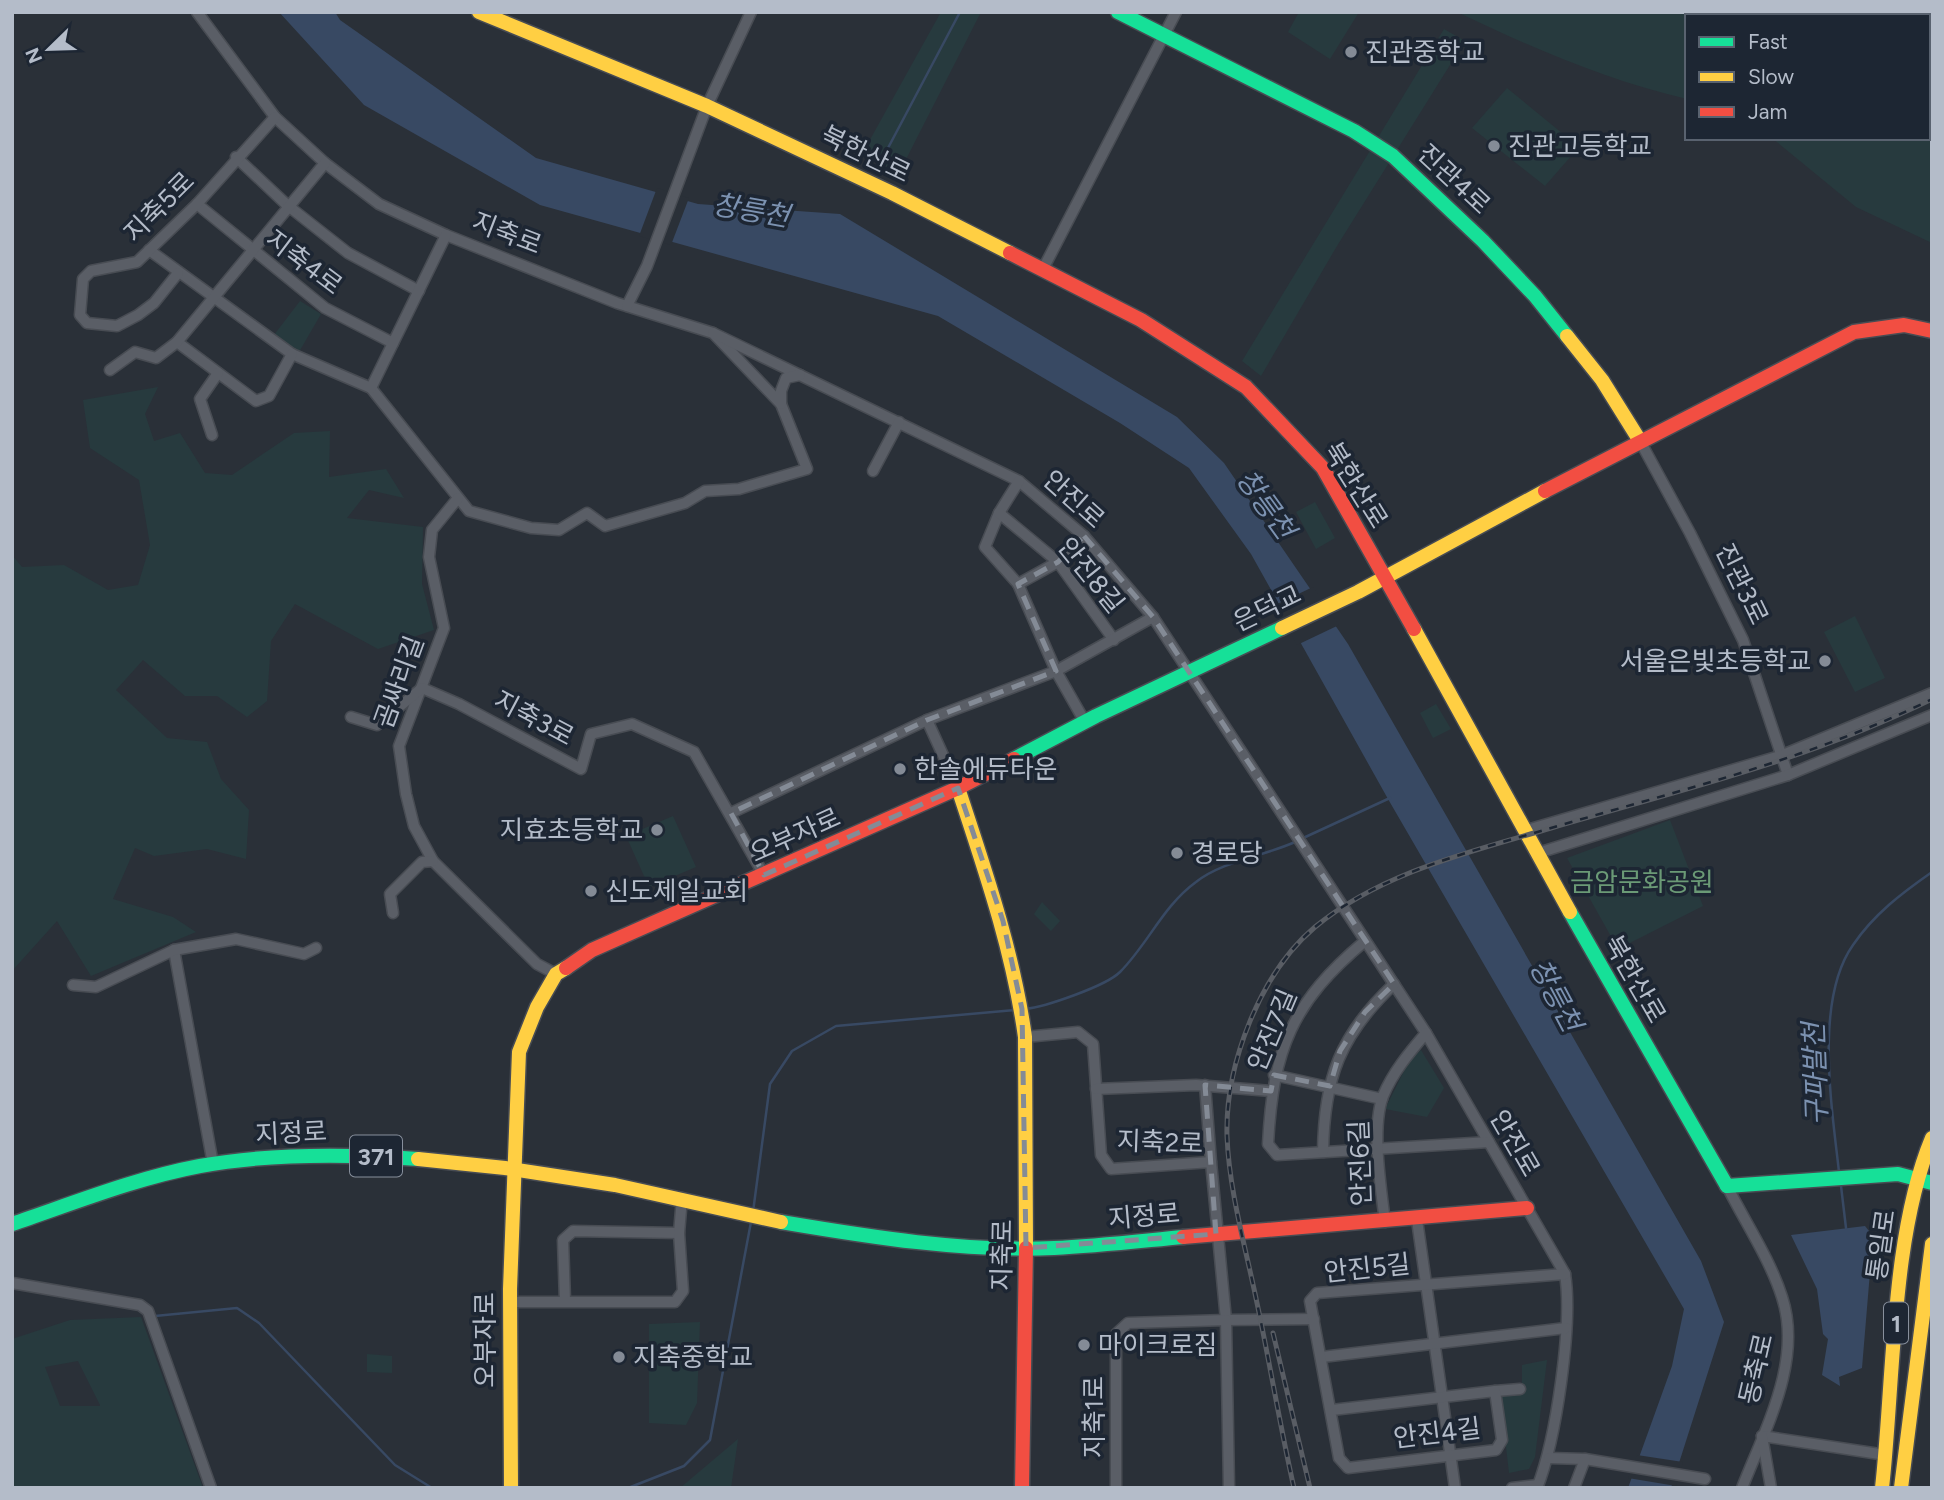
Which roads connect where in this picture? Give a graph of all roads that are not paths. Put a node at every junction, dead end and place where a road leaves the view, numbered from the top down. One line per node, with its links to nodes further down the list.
1 (197, 12): 8 (street, 지축로)
2 (479, 12): 7 (main road, 북한산로)
3 (751, 12): 7 (street)
4 (1118, 12): 6 (main road, 진관4로)
5 (1176, 12): 6 (street)
6 (1165, 36): 16 (street); 33 (main road, 진관4로)
7 (707, 106): 16 (main road, 북한산로); 20 (street)
8 (275, 117): 9 (street, 지축5로); 10 (street, 지축로)
9 (236, 157): 11 (street, 지축5로); 12 (street, 지축4로)
10 (325, 163): 12 (street); 13 (street, 지축로)
11 (197, 204): 14 (street, 지축5로); 15 (street, 지축4로)
12 (287, 205): 15 (street); 18 (street, 지축4로)
13 (446, 235): 18 (street); 20 (street, 지축로)
14 (149, 250): 17 (street); 17 (street, 지축5로)
15 (251, 251): 19 (street); 24 (street, 지축4로)
16 (1043, 269): 40 (main road, 북한산로)
17 (178, 273): 19 (street)
18 (419, 291): 24 (street)
19 (213, 297): 23 (street); 25 (street)
20 (627, 306): 22 (street, 지축로)
21 (1932, 331): 33 (main road)
22 (713, 333): 28 (street, 안진로); 30 (street, 지축로)
23 (177, 342): 26 (street); 27 (street)
24 (393, 343): 29 (street)
25 (292, 354): 27 (street); 29 (street)
26 (110, 370)
27 (218, 373): 32 (street)
28 (800, 375): 30 (street); 31 (street, 안진로)
29 (371, 387): 36 (street)
30 (781, 404): 36 (street, 지축로)
31 (899, 422): 34 (street); 35 (street, 안진로)
32 (212, 435)
33 (1640, 441): 40 (main road); 53 (street, 진관3로)
34 (873, 471)
35 (1019, 481): 37 (street); 38 (street, 안진로)
36 (458, 498): 47 (street, 곰싸리길)
37 (999, 513): 39 (street, 안진8길); 41 (street)
38 (1084, 536): 39 (street); 42 (street, 안진로)
39 (1058, 562): 41 (street); 43 (street, 안진8길)
40 (1383, 579): 44 (main road, 은덕교); 59 (main road, 북한산로)
41 (1018, 583): 45 (street)
42 (1153, 617): 43 (street, 안진8길); 46 (street, 안진로)
43 (1114, 640): 45 (street, 안진8길)
44 (1222, 657): 46 (main road, 오부자로)
45 (1056, 671): 51 (street, 안진8길); 52 (street)
46 (1189, 673): 52 (main road, 오부자로); 64 (street, 안진로)
47 (422, 688): 50 (street); 58 (street, 지축3로); 61 (street, 곰싸리길)
48 (1932, 693): 53 (street)
49 (1932, 715): 54 (street)
50 (351, 717)
51 (927, 720): 56 (street); 58 (street)
52 (1084, 722): 56 (main road, 오부자로)
53 (1780, 756): 54 (street, 진관3로); 55 (street)
54 (1788, 775): 57 (street)
55 (1686, 783): 57 (street); 59 (street)
56 (958, 788): 62 (main road, 오부자로); 70 (main road, 지축로)
57 (1693, 804): 60 (street)
58 (732, 813): 62 (street, 지축3로)
59 (1527, 830): 60 (main road, 북한산로)
60 (1538, 853): 87 (main road, 북한산로)
61 (433, 860): 63 (street); 67 (street, 곰싸리길)
62 (765, 875): 67 (main road, 오부자로)
63 (393, 913)
64 (1365, 941): 68 (street, 안진로); 72 (street, 안진7길)
65 (316, 948): 66 (street)
66 (174, 950): 69 (street); 83 (street)
67 (556, 974): 84 (main road, 오부자로)
68 (1394, 984): 71 (street, 안진로); 74 (street, 안진6길)
69 (73, 985)
70 (1024, 1030): 75 (street, 지축2로); 96 (main road, 지축로)
71 (1426, 1033): 77 (street, 안진6길); 79 (street, 안진로)
72 (1274, 1075): 74 (street); 76 (street, 안진7길)
73 (1205, 1085): 75 (street); 76 (street); 82 (street)
74 (1330, 1086): 77 (street); 81 (street, 안진6길)
75 (1096, 1089): 82 (street, 지축2로)
76 (1271, 1091): 81 (street, 안진7길)
77 (1382, 1099): 80 (street, 안진6길)
78 (1932, 1138): 85 (main road, 통일로 / 1)
79 (1489, 1142): 80 (street); 89 (street, 안진로)
80 (1379, 1148): 81 (street); 91 (street, 안진6길)
81 (1323, 1152)
82 (1211, 1162): 94 (street, 지축2로)
83 (213, 1164): 84 (main road, 지정로 / 371); 92 (main road, 지정로 / 371)
84 (516, 1170): 88 (main road, 지정로 / 371); 100 (main road, 오부자로)
85 (1915, 1180): 86 (main road); 87 (main road); 113 (main road, 통일로 / 1)
86 (1932, 1183)
87 (1727, 1186): 111 (street, 동축로)
88 (682, 1198): 93 (street); 96 (main road, 지정로 / 371)
89 (1527, 1208): 90 (main road, 지정로); 97 (street, 안진로)
90 (1417, 1220): 91 (main road, 지정로); 99 (street)
91 (1385, 1222): 94 (main road, 지정로)
92 (12, 1224)
93 (679, 1233): 101 (street); 101 (street)
94 (1216, 1234): 96 (main road, 지정로); 103 (street)
95 (1932, 1244): 129 (main road, 통일로 / 1)
96 (1026, 1248): 120 (main road, 지축로)
97 (1565, 1274): 99 (street, 안진5길); 104 (street, 안진로)
98 (12, 1283): 118 (street)
99 (1426, 1285): 102 (street, 안진5길); 105 (street)
100 (510, 1301): 101 (street); 119 (main road, 오부자로)
101 (565, 1301)
102 (1314, 1319): 103 (street, 지축1로); 106 (street, 안진5길)
103 (1226, 1320): 121 (street, 지축1로); 122 (street)
104 (1566, 1328): 105 (street); 114 (street, 안진로)
105 (1434, 1343): 106 (street); 109 (street)
106 (1322, 1357): 110 (street, 안진5길)
107 (1520, 1389): 108 (street)
108 (1495, 1391): 109 (street, 안진4길); 112 (street, 안진4길)
109 (1442, 1398): 110 (street, 안진4길); 112 (street)
110 (1332, 1410): 112 (street, 안진4길)
111 (1762, 1436): 113 (street); 126 (street, 동축로); 127 (street)
112 (1450, 1454): 123 (street)
113 (1886, 1455): 128 (main road, 통일로 / 1)
114 (1549, 1458): 115 (street); 117 (street, 안진로)
115 (1585, 1459): 116 (street); 125 (street)
116 (1700, 1478)
117 (1537, 1486): 124 (street)
118 (211, 1488)
119 (510, 1488)
120 (1022, 1488)
121 (1116, 1488)
122 (1229, 1488)
123 (1455, 1488)
124 (1512, 1488)
125 (1574, 1488)
126 (1742, 1488)
127 (1771, 1488)
128 (1882, 1488)
129 (1901, 1488)

